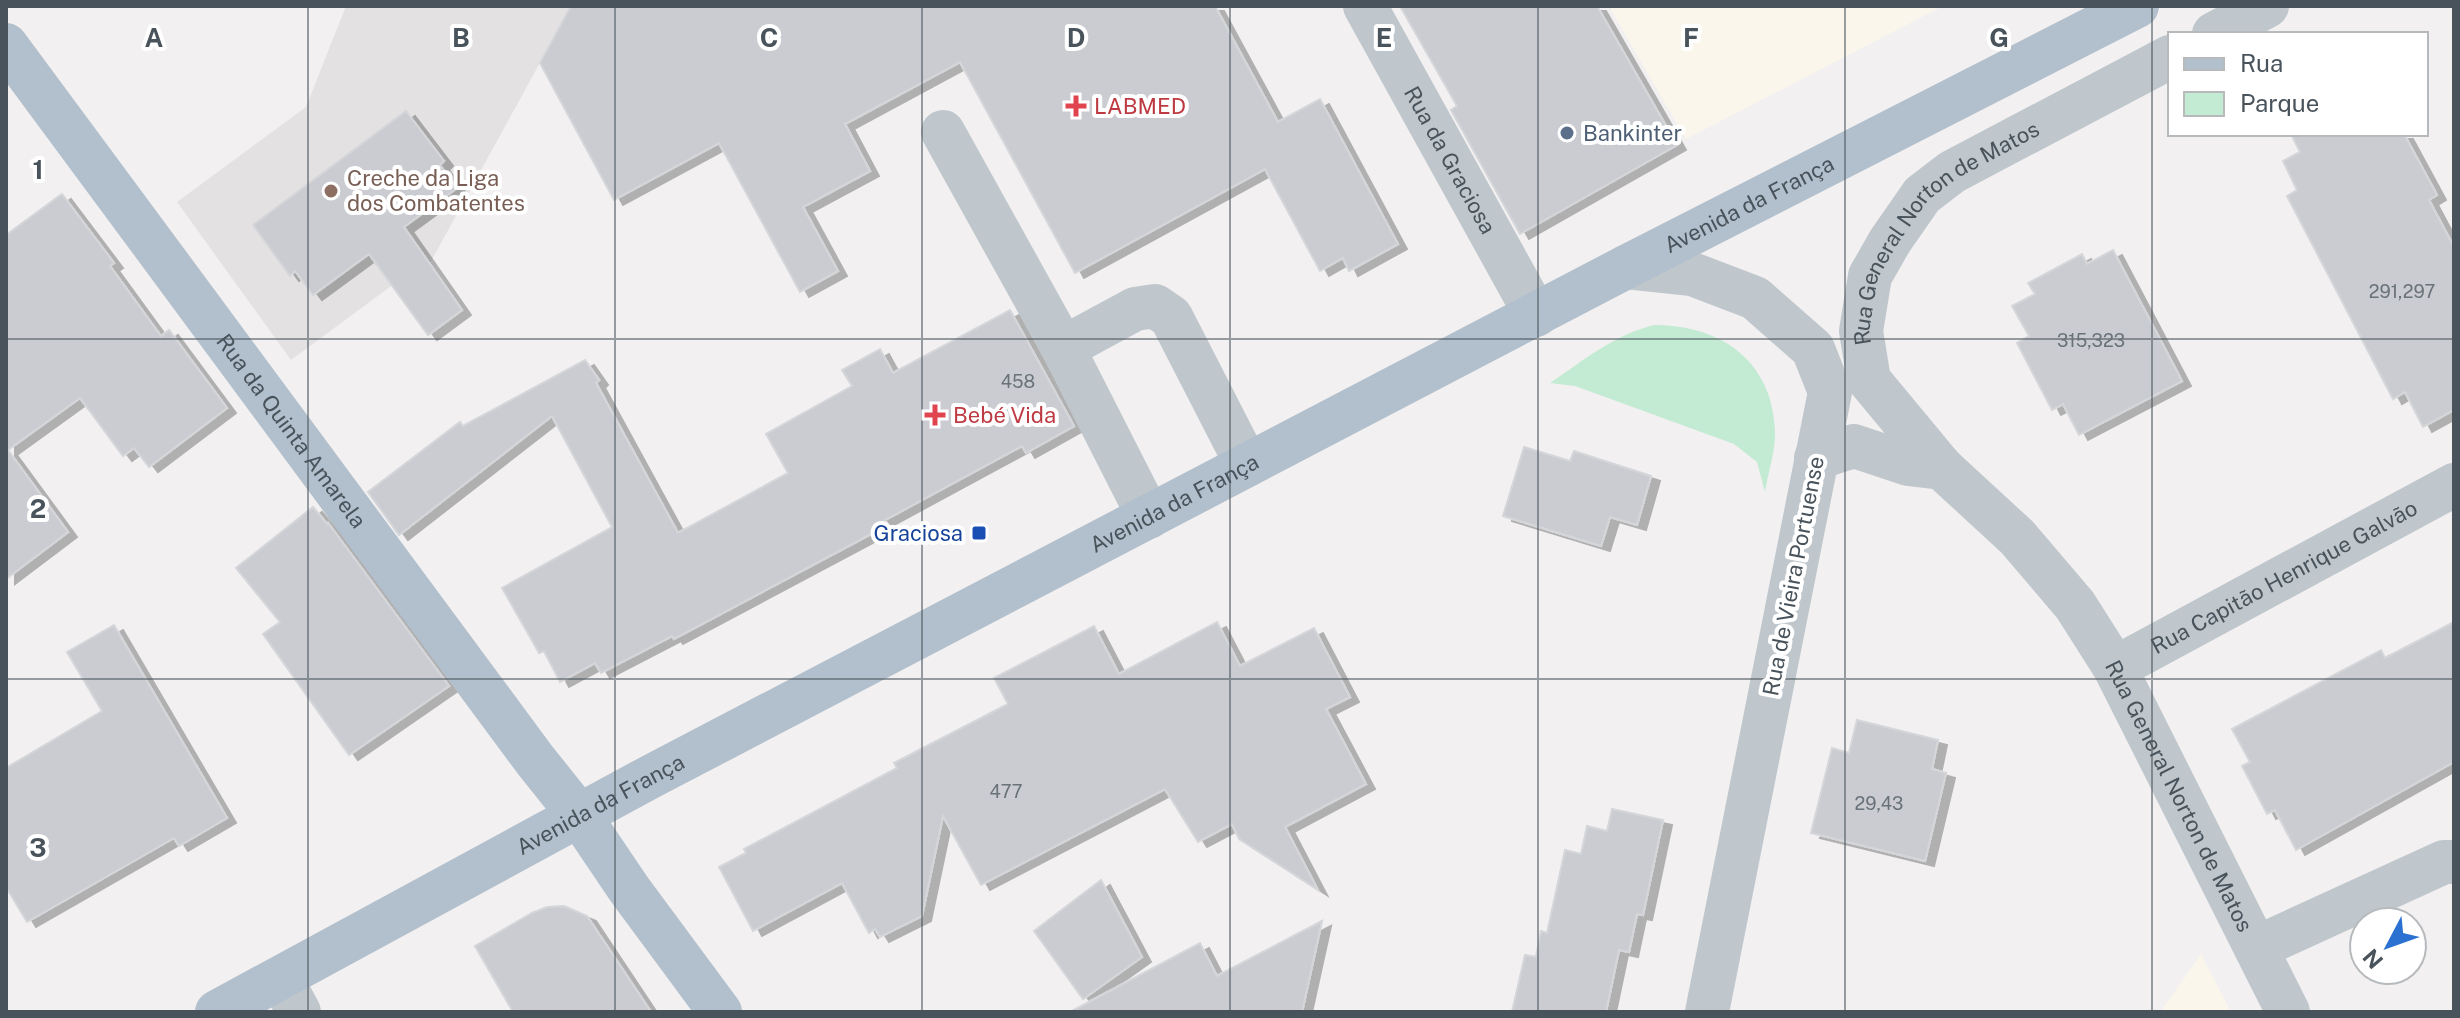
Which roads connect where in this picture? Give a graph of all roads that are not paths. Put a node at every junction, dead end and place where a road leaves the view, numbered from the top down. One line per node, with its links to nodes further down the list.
1 (1365, 6): 9 (street, Rua da Graciosa)
2 (2137, 6): 8 (main road, Avenida da França)
3 (2267, 6): 4 (street)
4 (2218, 32)
5 (6, 45): 17 (main road, Rua da Quinta Amarela)
6 (2168, 58): 13 (street, Rua General Norton de Matos)
7 (943, 132): 10 (street)
8 (1626, 267): 9 (main road, Avenida da França); 11 (street, Rua de Vieira Portuense)
9 (1536, 315): 12 (main road, Avenida da França)
10 (1063, 348): 12 (street); 15 (street)
11 (1816, 458): 13 (street); 23 (street, Rua de Vieira Portuense)
12 (1247, 465): 15 (main road, Avenida da França)
13 (1942, 468): 16 (street, Rua General Norton de Matos)
14 (2454, 485): 16 (street, Rua Capitão Henrique Galvão)
15 (1149, 517): 17 (main road, Avenida da França)
16 (2115, 668): 19 (street, Rua General Norton de Matos)
17 (579, 815): 20 (main road, Avenida da França); 22 (main road, Rua da Quinta Amarela)
18 (2454, 862): 19 (street, Rua General Norton de Matos)
19 (2256, 948): 24 (street, Rua General Norton de Matos)
20 (290, 995): 21 (main road, Avenida da França)
21 (217, 1012)
22 (720, 1012)
23 (1707, 1012)
24 (2288, 1012)

